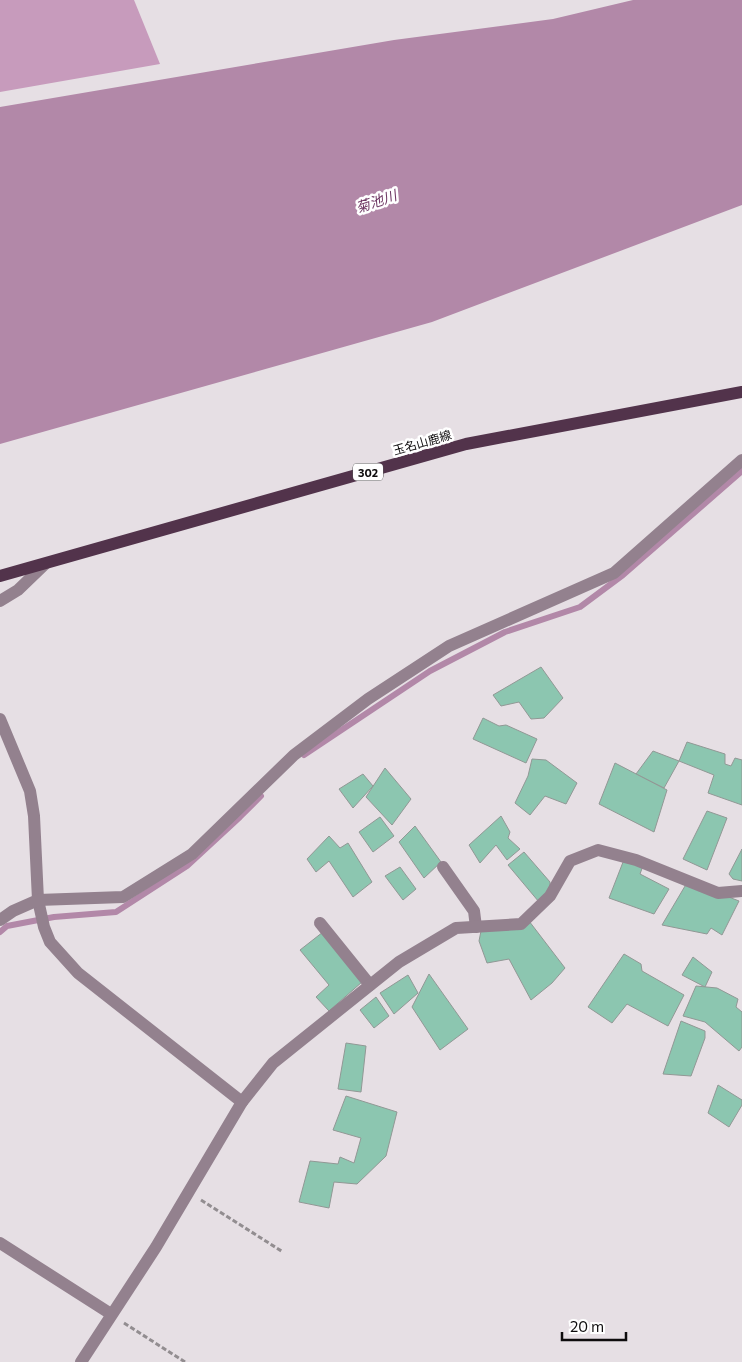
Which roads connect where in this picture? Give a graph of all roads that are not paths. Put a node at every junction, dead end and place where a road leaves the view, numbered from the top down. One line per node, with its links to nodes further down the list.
1 (742, 392): 3 (main road, 玉名山鹿線 / 302)
2 (742, 460): 9 (street)
3 (45, 564): 4 (main road, 玉名山鹿線 / 302); 5 (street)
4 (0, 576)
5 (0, 601)
6 (0, 719): 9 (street)
7 (443, 866): 12 (street)
8 (742, 891): 12 (street)
9 (38, 900): 10 (street); 14 (street)
10 (0, 920)
11 (320, 923): 13 (street)
12 (476, 927): 13 (street)
13 (370, 985): 14 (street)
14 (242, 1102): 16 (street)
15 (0, 1242): 16 (street)
16 (111, 1314): 17 (street)
17 (81, 1362)

